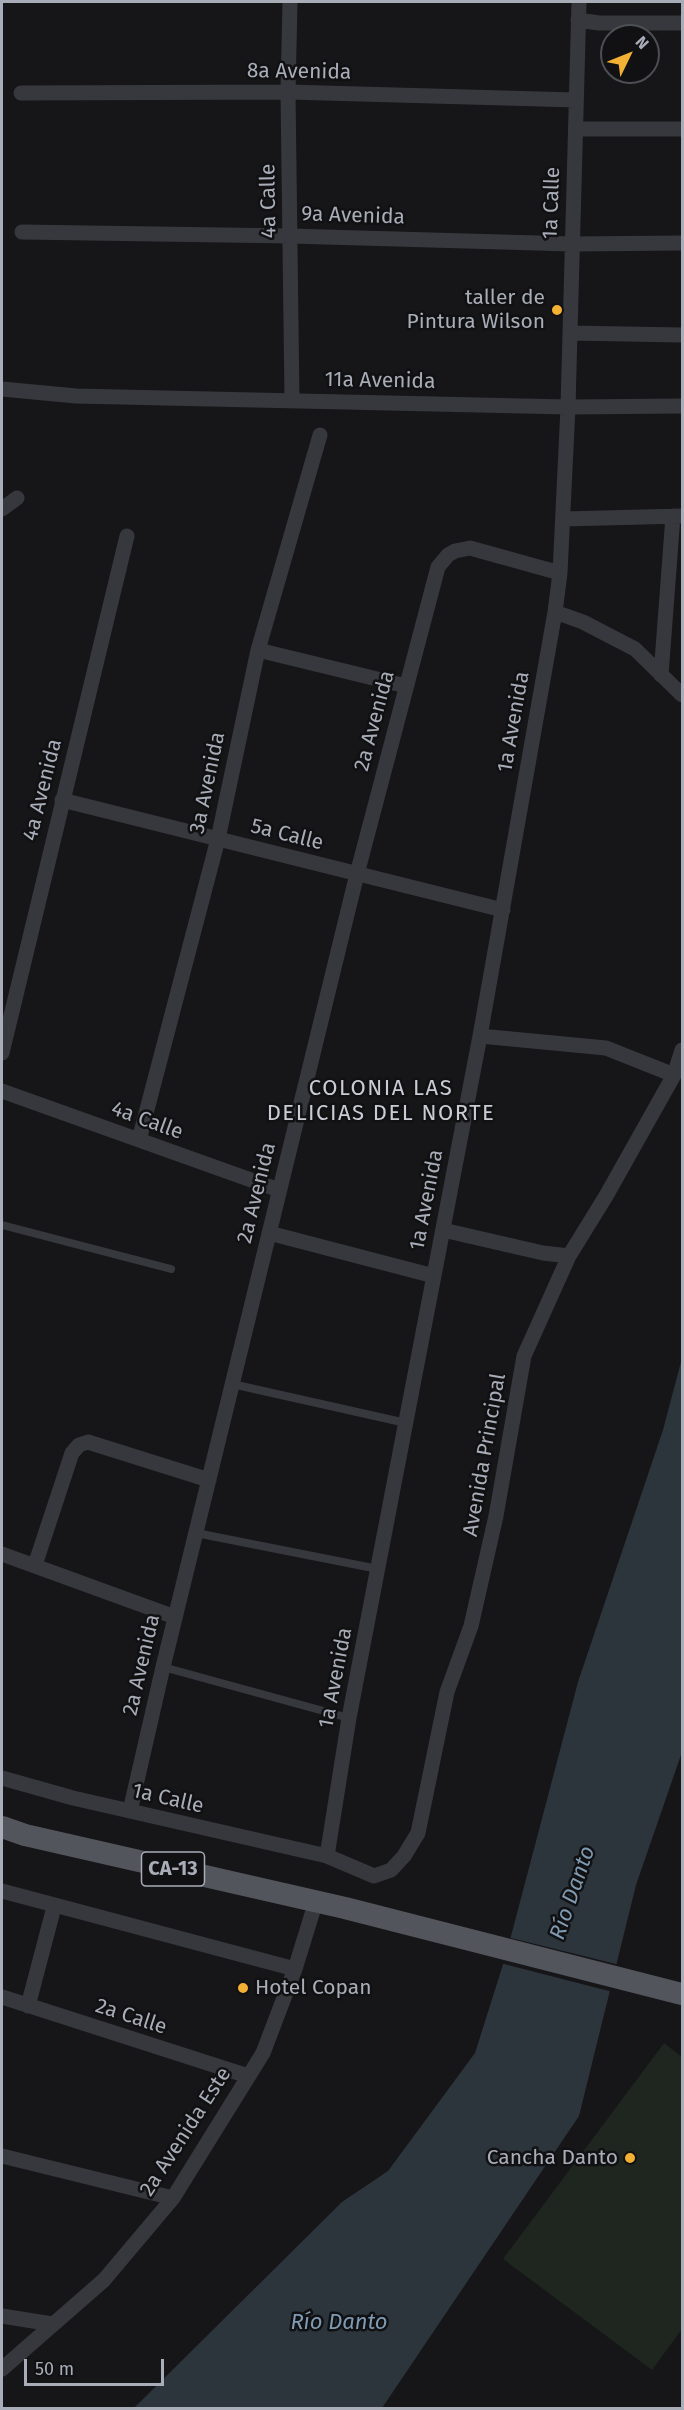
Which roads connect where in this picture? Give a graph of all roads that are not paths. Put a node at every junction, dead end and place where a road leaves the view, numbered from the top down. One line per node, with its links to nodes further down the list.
1 (290, 2): 5 (street, 4a Calle)
2 (579, 2): 3 (street, 1a Calle)
3 (578, 20): 4 (street); 7 (street, 1a Calle)
4 (682, 23)
5 (288, 92): 6 (street, 8a Avenida); 7 (street, 8a Avenida); 11 (street, 4a Calle)
6 (21, 93)
7 (576, 100): 8 (street, 1a Calle)
8 (576, 129): 9 (street); 13 (street, 1a Calle)
9 (682, 129)
10 (22, 232): 11 (street, 9a Avenida)
11 (290, 236): 13 (street, 9a Avenida); 17 (street, 4a Calle)
12 (682, 243): 13 (street, 9a Avenida)
13 (572, 244): 14 (street, 1a Calle)
14 (570, 333): 15 (street); 19 (street, 1a Calle)
15 (682, 334)
16 (2, 389): 17 (street, 11a Avenida)
17 (292, 400): 19 (street, 11a Avenida)
18 (682, 406): 19 (street, 11a Avenida)
19 (568, 407): 24 (street, 1a Avenida)
20 (320, 435): 28 (street, 3a Avenida)
21 (17, 498): 22 (street)
22 (2, 509)
23 (678, 516): 24 (street); 29 (street)
24 (563, 519): 26 (street, 1a Avenida)
25 (127, 536): 32 (street, 4a Avenida)
26 (560, 573): 27 (street, 1a Avenida); 30 (street, 2a Avenida)
27 (555, 612): 29 (street); 35 (street, 1a Avenida)
28 (258, 650): 30 (street); 33 (street, 3a Avenida)
29 (661, 675): 31 (street)
30 (406, 686): 34 (street, 2a Avenida)
31 (682, 695)
32 (62, 800): 33 (street, 5a Calle); 38 (street, 4a Avenida)
33 (218, 839): 34 (street, 5a Calle); 41 (street, 3a Avenida)
34 (357, 874): 35 (street, 5a Calle); 42 (street, 2a Avenida)
35 (502, 910): 36 (street, 1a Avenida)
36 (480, 1036): 39 (street); 44 (street, 1a Avenida)
37 (682, 1050): 39 (street, Avenida Principal)
38 (2, 1053)
39 (674, 1075): 46 (street, Avenida Principal)
40 (2, 1091): 41 (street, 4a Calle)
41 (140, 1140): 42 (street, 4a Calle)
42 (279, 1190): 45 (street, 2a Avenida)
43 (2, 1225): 47 (lane)
44 (443, 1230): 46 (street); 48 (street, 1a Avenida)
45 (269, 1233): 48 (street); 49 (street, 2a Avenida)
46 (570, 1256): 63 (street, Avenida Principal)
47 (171, 1269)
48 (434, 1276): 50 (street, 1a Avenida)
49 (232, 1384): 50 (lane); 51 (street, 2a Avenida)
50 (406, 1423): 55 (street, 1a Avenida)
51 (209, 1480): 52 (street, 2a Avenida); 54 (street)
52 (196, 1533): 55 (lane); 56 (street, 2a Avenida)
53 (2, 1554): 54 (street)
54 (35, 1565): 56 (street)
55 (378, 1569): 58 (street, 1a Avenida)
56 (175, 1617): 57 (street, 2a Avenida)
57 (163, 1668): 58 (lane); 60 (street, 2a Avenida)
58 (349, 1718): 62 (street, 1a Avenida)
59 (2, 1778): 60 (street, 1a Calle)
60 (130, 1811): 62 (street, 1a Calle)
61 (2, 1827): 65 (main road, CA-13)
62 (327, 1856): 63 (street, 1a Calle)
63 (374, 1876)
64 (2, 1891): 66 (street)
65 (316, 1901): 67 (street, 2a Avenida Este); 68 (main road, CA-13)
66 (54, 1907): 67 (street); 70 (street)
67 (296, 1969): 71 (street, 2a Avenida Este)
68 (677, 1993)
69 (2, 1997): 70 (street, 2a Calle)
70 (28, 2006): 71 (street, 2a Calle)
71 (248, 2076): 73 (street, 2a Avenida Este)
72 (2, 2156): 73 (street)
73 (173, 2198): 75 (street, 2a Avenida Este)
74 (2, 2316): 75 (street)
75 (52, 2324): 76 (street, 2a Avenida Este)
76 (2, 2369)

